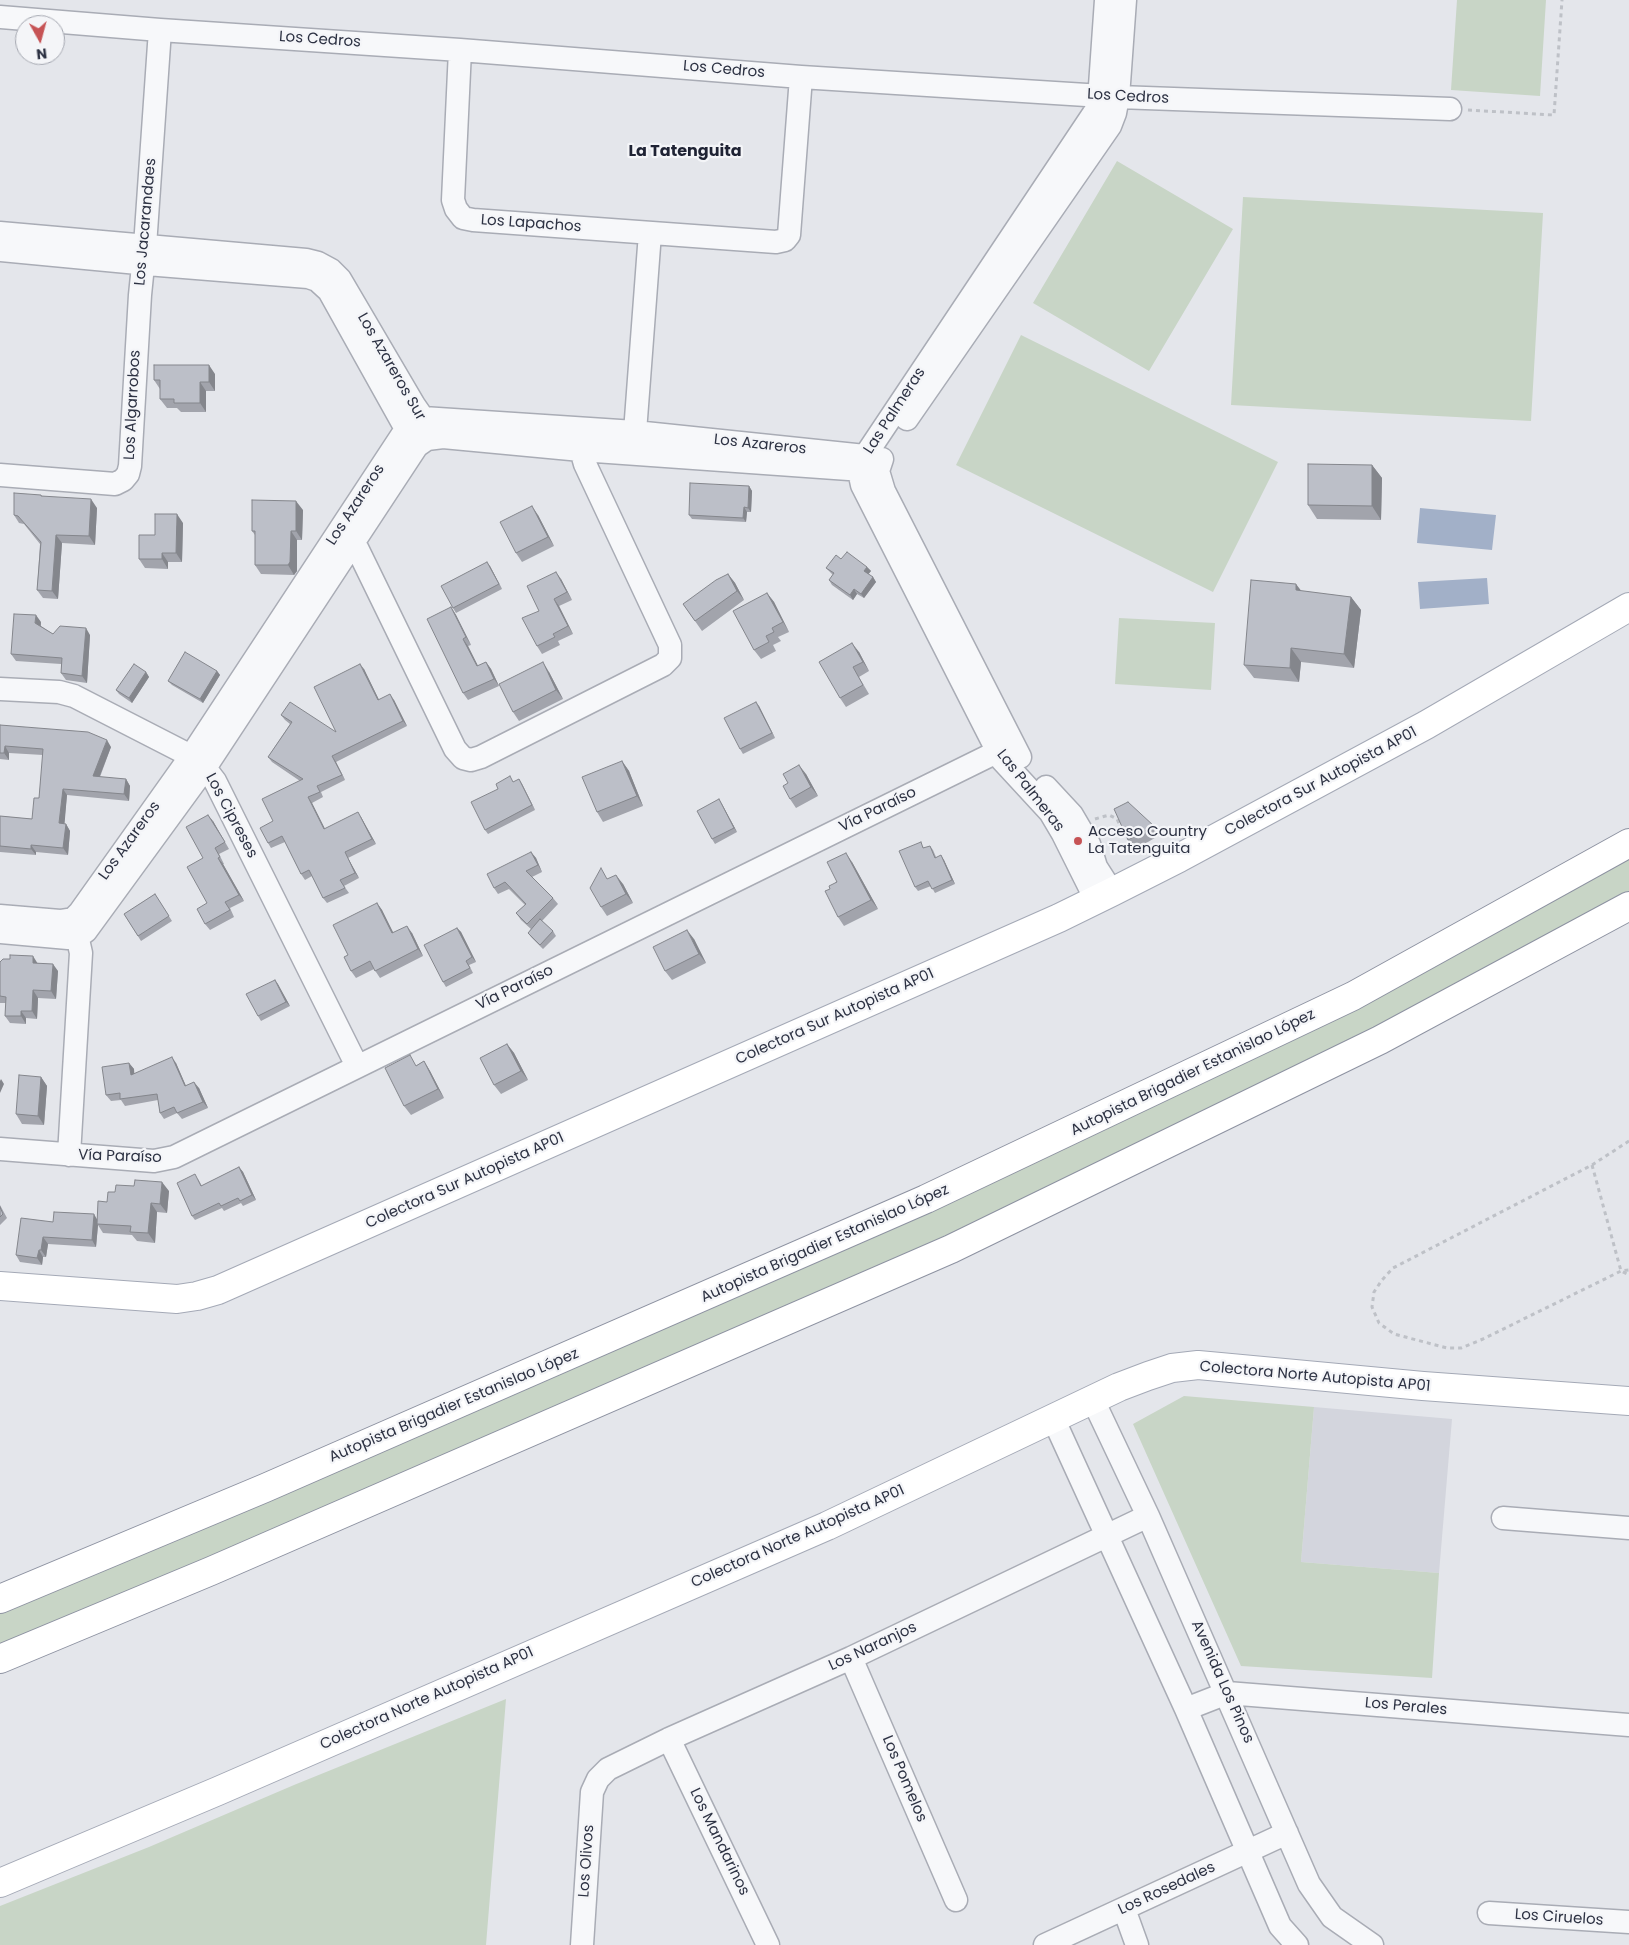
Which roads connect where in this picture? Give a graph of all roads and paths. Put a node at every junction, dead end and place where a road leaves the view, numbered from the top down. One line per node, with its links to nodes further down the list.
1 (1106, 0): 8 (street, Las Palmeras)
2 (1125, 0): 8 (street, Las Palmeras)
3 (1562, 0): 9 (path)
4 (0, 17): 5 (street, Los Cedros)
5 (168, 30): 6 (street, Los Cedros); 13 (street, Los Jacarandaes)
6 (460, 50): 7 (street, Los Cedros); 11 (street, Los Lapachos)
7 (801, 76): 8 (street, Los Cedros); 11 (street, Los Lapachos)
8 (1108, 96): 9 (street, Los Cedros); 18 (street, Las Palmeras)
9 (1450, 109)
10 (0, 233): 13 (street, Los Azareros Sur)
11 (650, 233): 16 (street)
12 (0, 250): 13 (street, Los Azareros Sur)
13 (152, 255): 14 (street, Los Jacarandaes); 15 (street, Los Azareros Sur)
14 (140, 294): 19 (street, Los Algarrobos)
15 (419, 429): 16 (street, Los Azareros); 17 (street, Los Azareros); 20 (street, Los Azareros)
16 (647, 440): 17 (street, Los Azareros); 18 (street, Los Azareros)
17 (581, 450): 20 (street)
18 (867, 466): 23 (street, Las Palmeras)
19 (0, 474)
20 (345, 539): 24 (street, Los Azareros)
21 (1629, 607): 28 (main road, Colectora Sur Autopista AP01)
22 (0, 689): 24 (street, Los Cipreses)
23 (1006, 748): 25 (street, Las Palmeras); 28 (street, Las Palmeras); 33 (street, Vía Paraíso)
24 (198, 762): 31 (street, Los Azareros); 33 (street, Los Cipreses)
25 (1079, 827): 26 (path); 28 (street, Las Palmeras)
26 (1124, 834)
27 (1629, 843): 49 (main road, Autopista Brigadier Estanislao López)
28 (1104, 896): 41 (main road, Colectora Sur Autopista AP01)
29 (1629, 906): 51 (main road)
30 (0, 916): 31 (street)
31 (76, 928): 32 (street); 36 (street)
32 (0, 932)
33 (357, 1066): 36 (street, Vía Paraíso)
34 (1629, 1141): 37 (path)
35 (0, 1150): 36 (street, Vía Paraíso)
36 (69, 1155)
37 (1592, 1165): 39 (path); 39 (path)
38 (1629, 1270): 39 (path)
39 (1621, 1271): 40 (path)
40 (1629, 1275)
41 (0, 1286)
42 (1093, 1400): 43 (main road, Colectora Norte Autopista AP01); 44 (main road, Colectora Norte Autopista AP01); 45 (street, Avenida Los Pinos)
43 (1629, 1400)
44 (1053, 1418): 48 (street); 59 (main road, Colectora Norte Autopista AP01)
45 (1148, 1516): 48 (street, Los Naranjos); 52 (street, Avenida Los Pinos)
46 (1503, 1518): 47 (street)
47 (1629, 1528)
48 (1108, 1537): 50 (street, Los Naranjos); 53 (street)
49 (0, 1599)
50 (851, 1658): 55 (street, Los Naranjos); 60 (street, Los Pomelos)
51 (0, 1659)
52 (1227, 1692): 53 (street, Los Perales); 54 (street, Los Perales); 57 (street, Avenida Los Pinos)
53 (1186, 1709): 58 (street)
54 (1629, 1725)
55 (669, 1739): 56 (street, Los Naranjos); 65 (street, Los Mandarinos)
56 (598, 1778): 64 (street, Los Olivos)
57 (1287, 1833): 58 (street, Los Rosedales); 69 (street, Avenida Los Pinos)
58 (1248, 1852): 61 (street, Los Rosedales); 68 (street)
59 (0, 1883)
60 (956, 1900)
61 (1124, 1909): 66 (street, Los Rosedales); 67 (street)
62 (1489, 1913): 63 (street, Los Ciruelos)
63 (1629, 1922)
64 (582, 1945)
65 (768, 1945)
66 (1046, 1945)
67 (1137, 1945)
68 (1297, 1945)
69 (1371, 1945)

